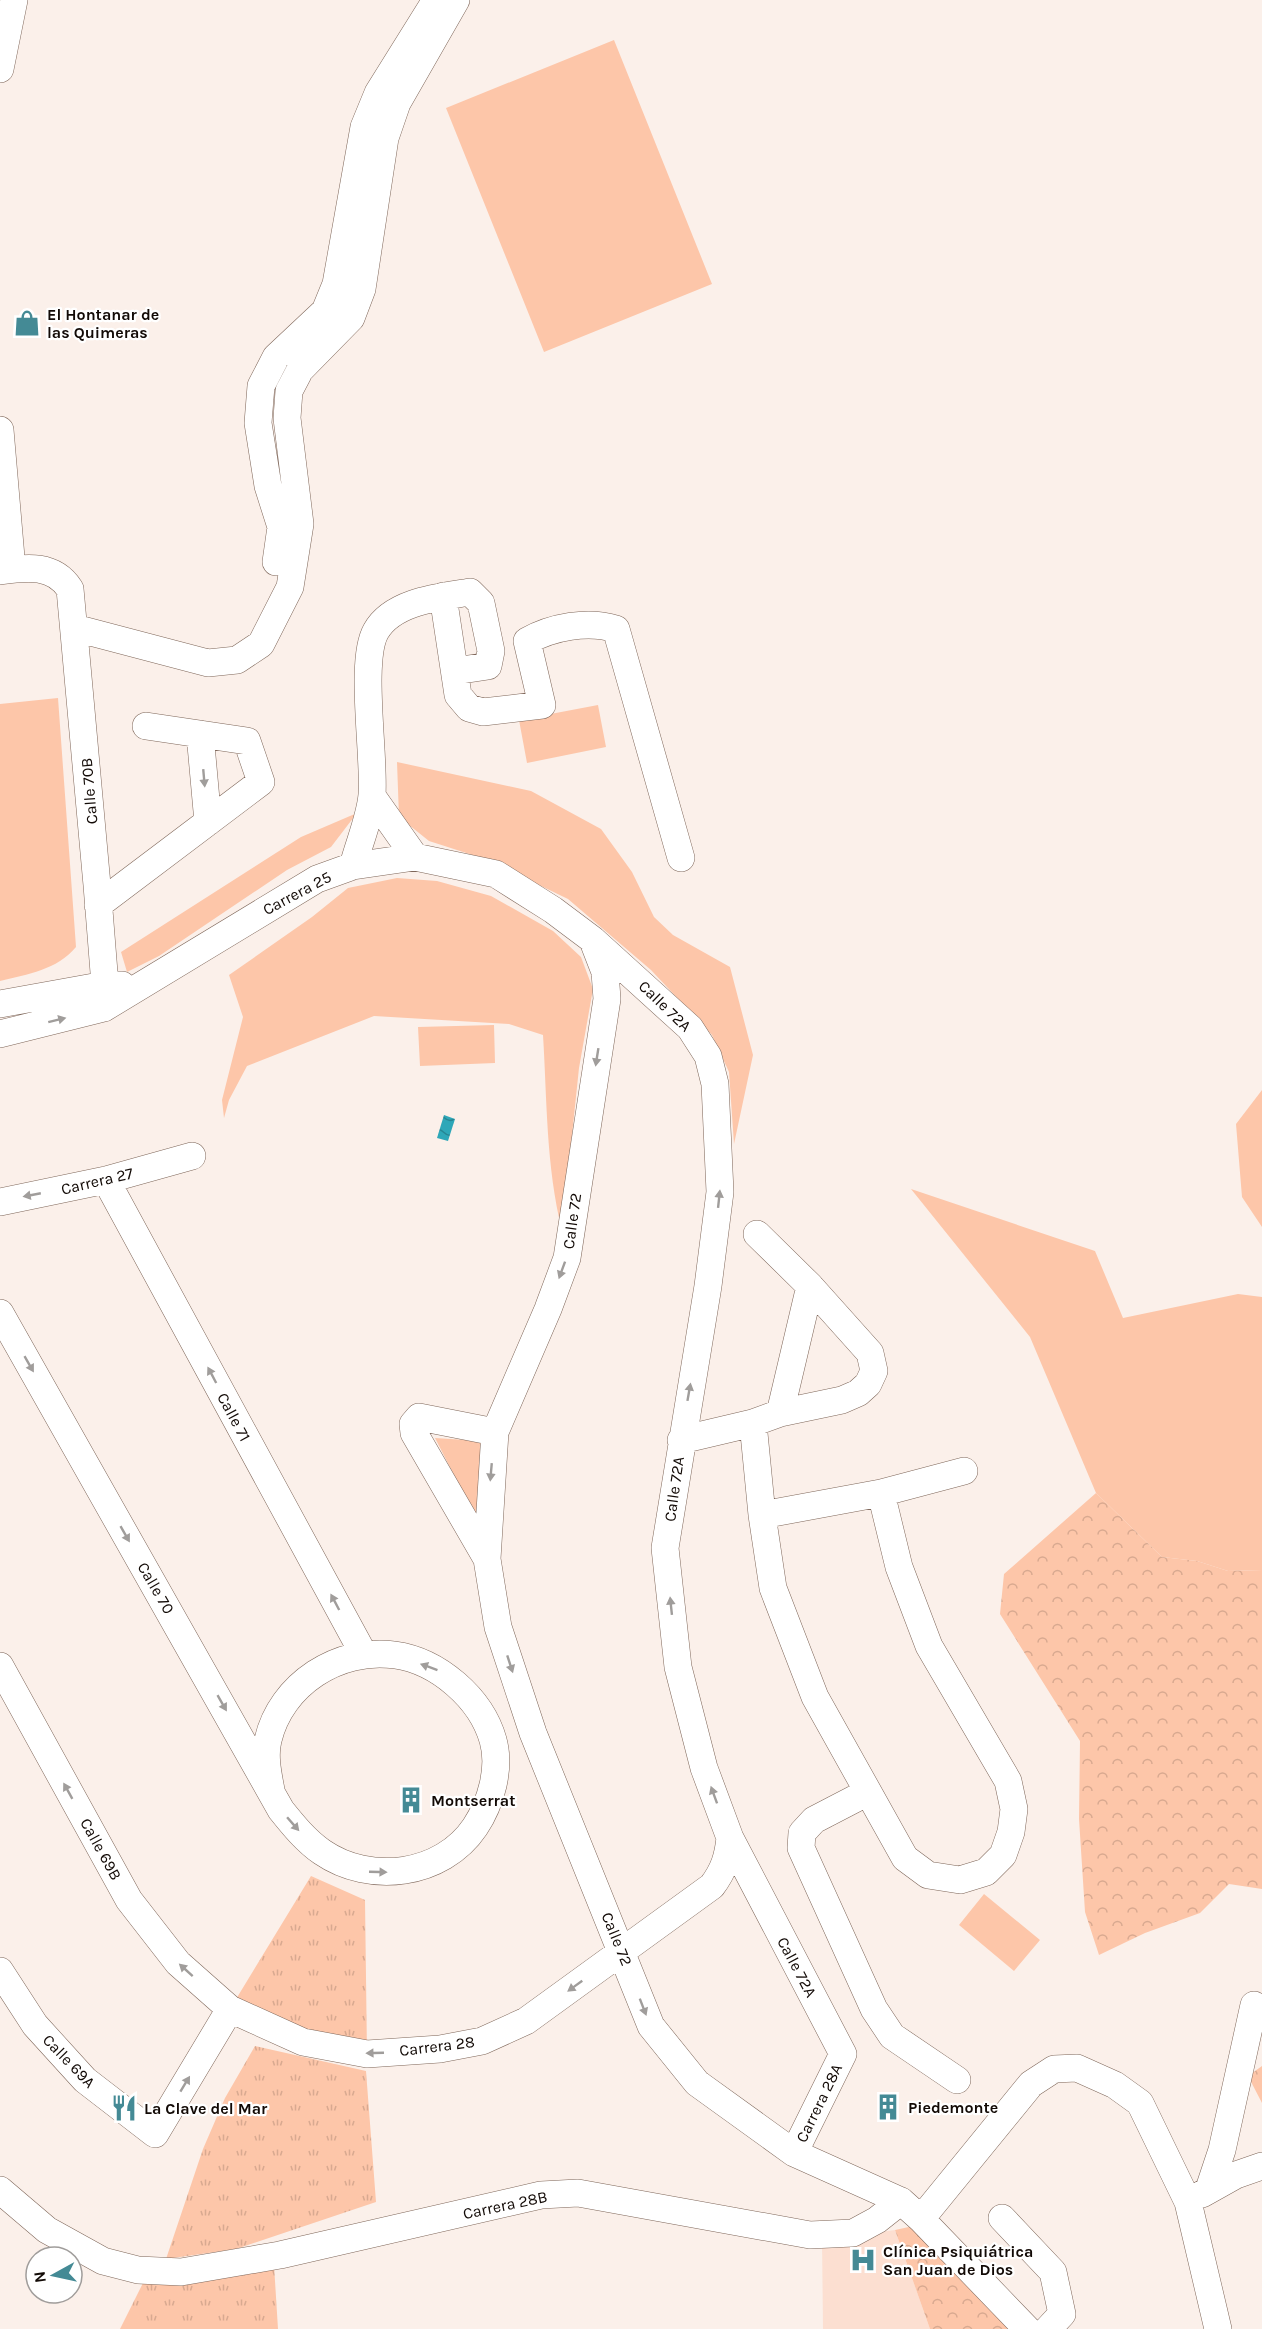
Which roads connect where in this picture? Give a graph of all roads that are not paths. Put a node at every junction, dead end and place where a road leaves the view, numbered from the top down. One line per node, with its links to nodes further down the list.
1 (14, 0): 4 (street)
2 (436, 0): 8 (street)
3 (456, 0): 8 (street)
4 (0, 69)
5 (0, 430): 6 (street)
6 (6, 570): 9 (street, Calle 70B)
7 (443, 596): 10 (street); 10 (street); 13 (street)
8 (275, 614): 9 (street)
9 (75, 628): 18 (street, Calle 70B)
10 (455, 671): 16 (street)
11 (146, 726): 12 (street)
12 (201, 734): 14 (street, one-way to 14); 14 (street)
13 (372, 796): 15 (street); 17 (street)
14 (208, 822): 18 (street)
15 (415, 857): 17 (street, Carrera 25); 19 (street, Carrera 25)
16 (681, 858)
17 (353, 866): 21 (street, Carrera 25)
18 (98, 895): 21 (street, Calle 70B)
19 (593, 940): 20 (street, Calle 72A); 22 (street, Calle 72)
20 (634, 977): 22 (street); 34 (street, Calle 72A, one-way to 20)
21 (104, 996): 23 (street); 24 (street, one-way to 21)
22 (607, 999): 33 (street, Calle 72, one-way to 33)
23 (0, 1004)
24 (0, 1034)
25 (192, 1156): 26 (street, Carrera 27)
26 (106, 1180): 27 (street, Carrera 27, one-way to 27); 39 (street, Calle 71, one-way to 26)
27 (0, 1202)
28 (757, 1234): 29 (street)
29 (810, 1286): 31 (street); 31 (street)
30 (0, 1313): 43 (street, Calle 70, one-way to 43)
31 (780, 1413): 32 (street)
32 (753, 1423): 34 (street); 37 (street)
33 (495, 1432): 38 (street, Calle 72, one-way to 38); 38 (street, Calle 72)
34 (681, 1440): 45 (street, Calle 72A, one-way to 34)
35 (964, 1471): 36 (street)
36 (881, 1493): 37 (street); 44 (street)
37 (762, 1515): 44 (street)
38 (487, 1559): 41 (street, Calle 72, one-way to 41)
39 (363, 1653): 42 (street, one-way to 39); 43 (street)
40 (0, 1666): 53 (street, Calle 69B, one-way to 40)
41 (533, 1733): 42 (street); 48 (street, Calle 72)
42 (493, 1740): 43 (street, Calle 70, one-way to 42)
43 (271, 1790)
44 (866, 1793): 55 (street)
45 (730, 1838): 46 (street, Carrera 28); 47 (street, Calle 72A)
46 (712, 1886): 47 (street); 49 (street, Carrera 28)
47 (755, 1888): 54 (street, Calle 72A)
48 (608, 1916): 49 (street); 50 (street, Calle 72)
49 (646, 1935): 50 (street, Carrera 28)
50 (622, 1952): 53 (street, Carrera 28, one-way to 53); 56 (street, Calle 72, one-way to 56)
51 (0, 1971): 53 (street, Calle 69A, one-way to 53)
52 (1254, 2005): 59 (street)
53 (230, 2009)
54 (843, 2054): 56 (street, Carrera 28A)
55 (957, 2080)
56 (794, 2153): 60 (street, Calle 72)
57 (1262, 2166): 59 (street)
58 (0, 2190): 60 (street, Carrera 28B)
59 (1199, 2196): 60 (street, Carrera 28B); 64 (street, Carrera 28B)
60 (911, 2210): 62 (street)
61 (1002, 2218): 63 (street)
62 (1027, 2329)
63 (1048, 2329)
64 (1218, 2329)

